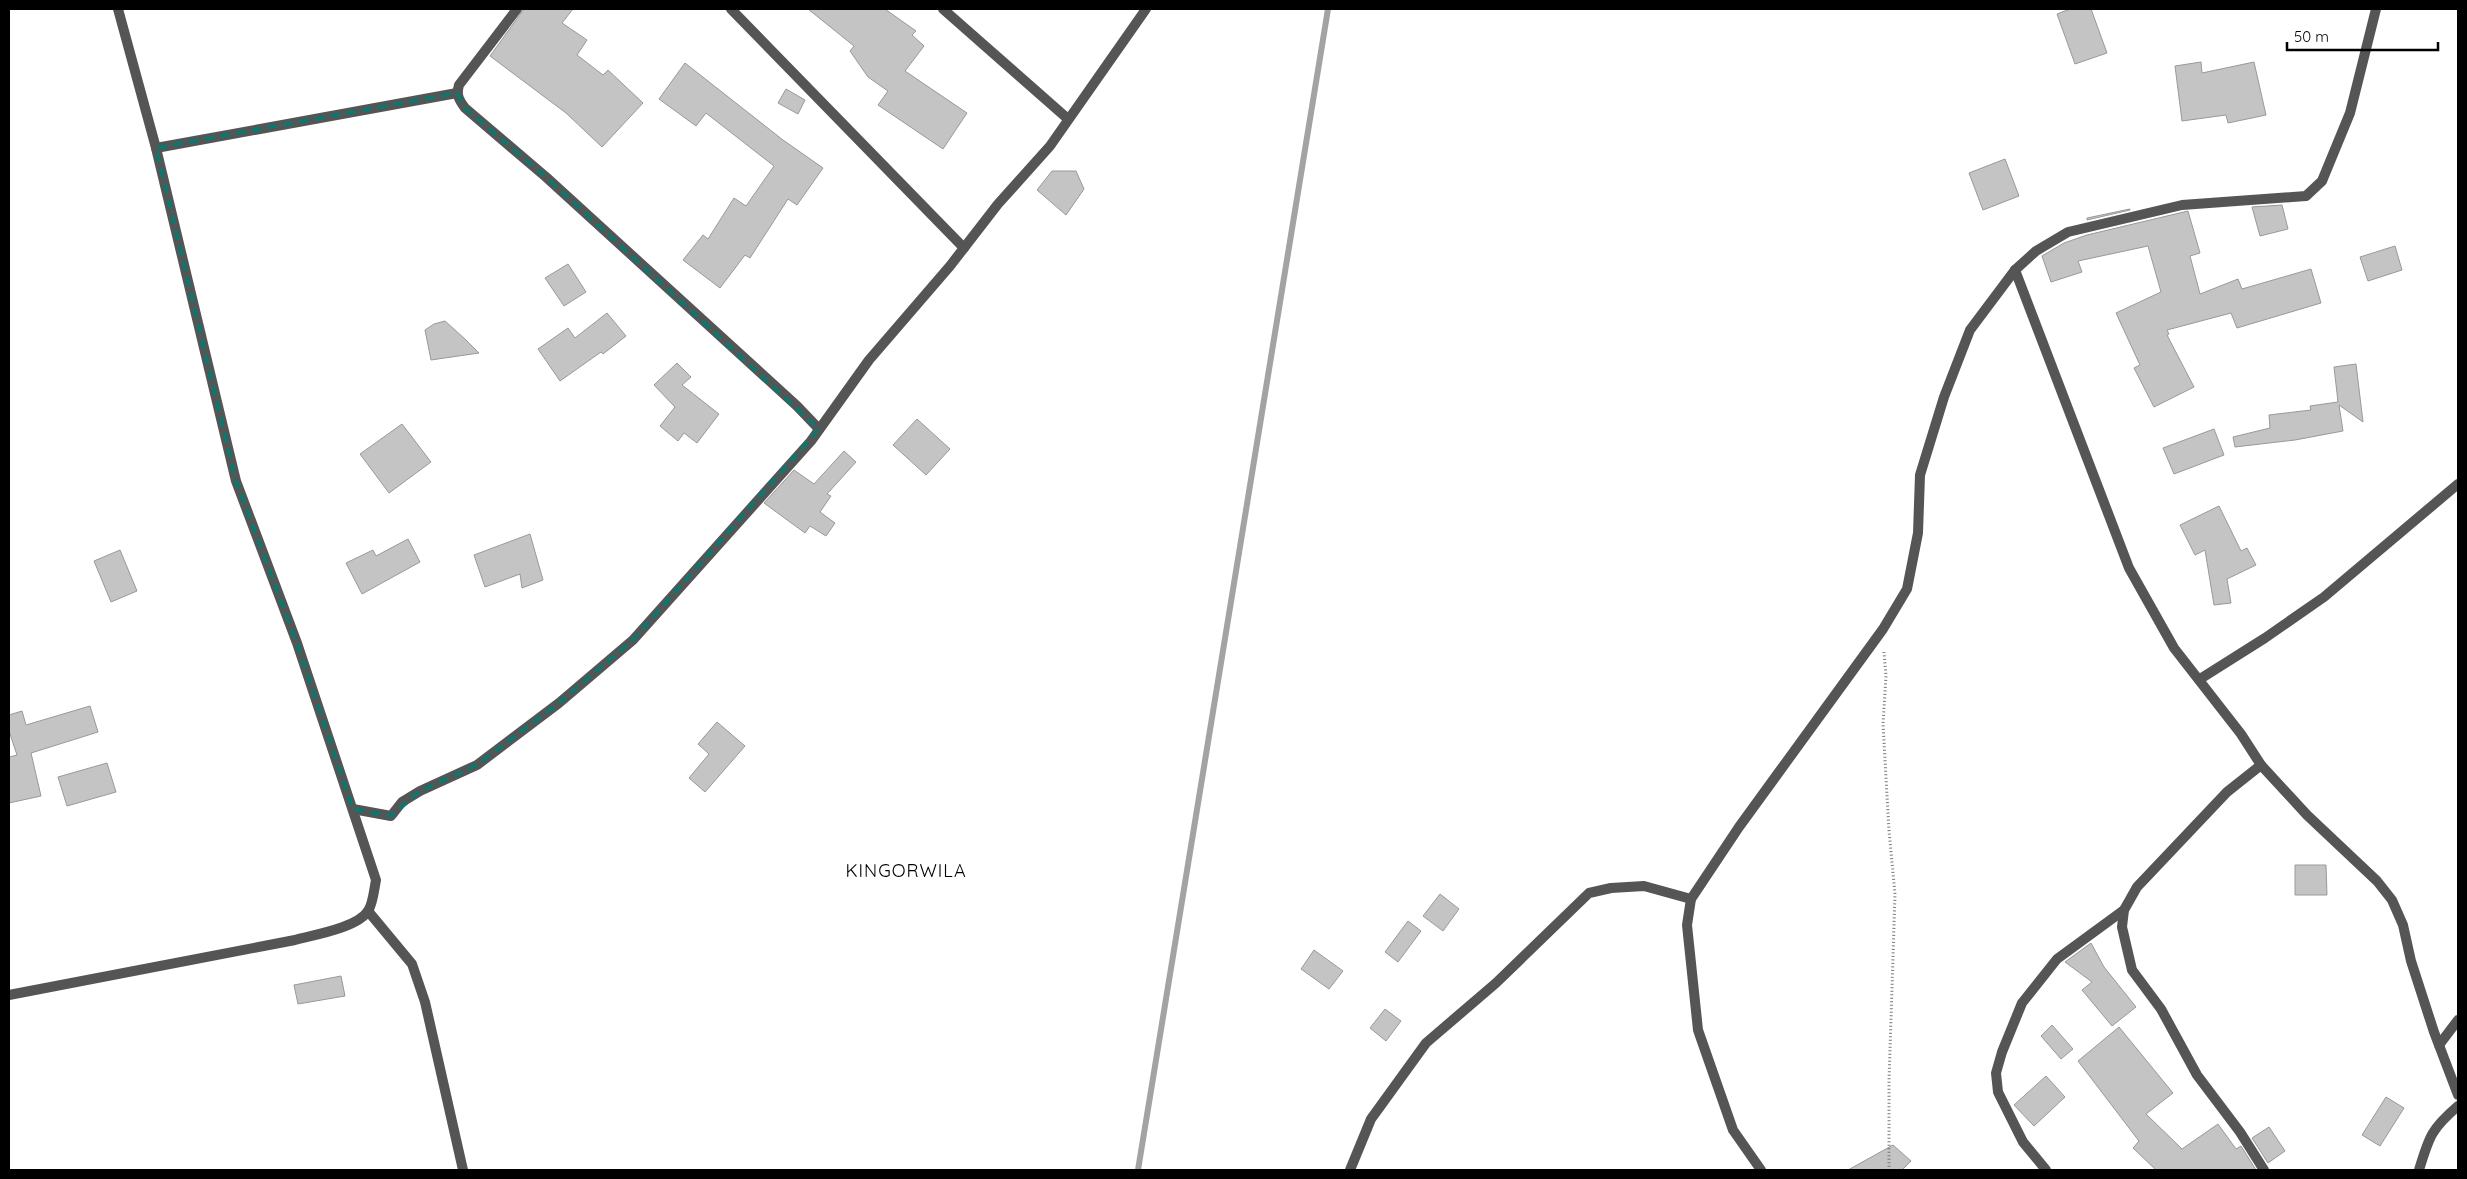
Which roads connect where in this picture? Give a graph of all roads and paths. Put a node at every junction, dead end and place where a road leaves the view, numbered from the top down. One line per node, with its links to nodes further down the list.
1 (118, 9): 9 (street)
2 (517, 9): 7 (street)
3 (731, 9): 10 (street)
4 (943, 9): 8 (street)
5 (1146, 9): 8 (street)
6 (2376, 9): 11 (street)
7 (457, 93): 9 (street); 12 (street)
8 (1068, 120): 10 (street)
9 (156, 148): 17 (street)
10 (964, 248): 12 (street)
11 (2014, 270): 14 (street); 15 (street)
12 (820, 429): 17 (street)
13 (2458, 484): 15 (street)
14 (1883, 629): 18 (street); 29 (path)
15 (2200, 679): 16 (street)
16 (2261, 765): 19 (street); 23 (street)
17 (353, 808): 20 (street)
18 (1691, 899): 27 (street); 28 (street)
19 (2124, 910): 30 (street); 31 (street)
20 (368, 911): 21 (street); 26 (street)
21 (9, 995)
22 (2458, 1020): 23 (street)
23 (2439, 1045): 24 (street)
24 (2458, 1095)
25 (2458, 1106): 32 (street)
26 (463, 1170)
27 (1350, 1170)
28 (1761, 1170)
29 (1889, 1170)
30 (2046, 1170)
31 (2264, 1170)
32 (2419, 1170)

